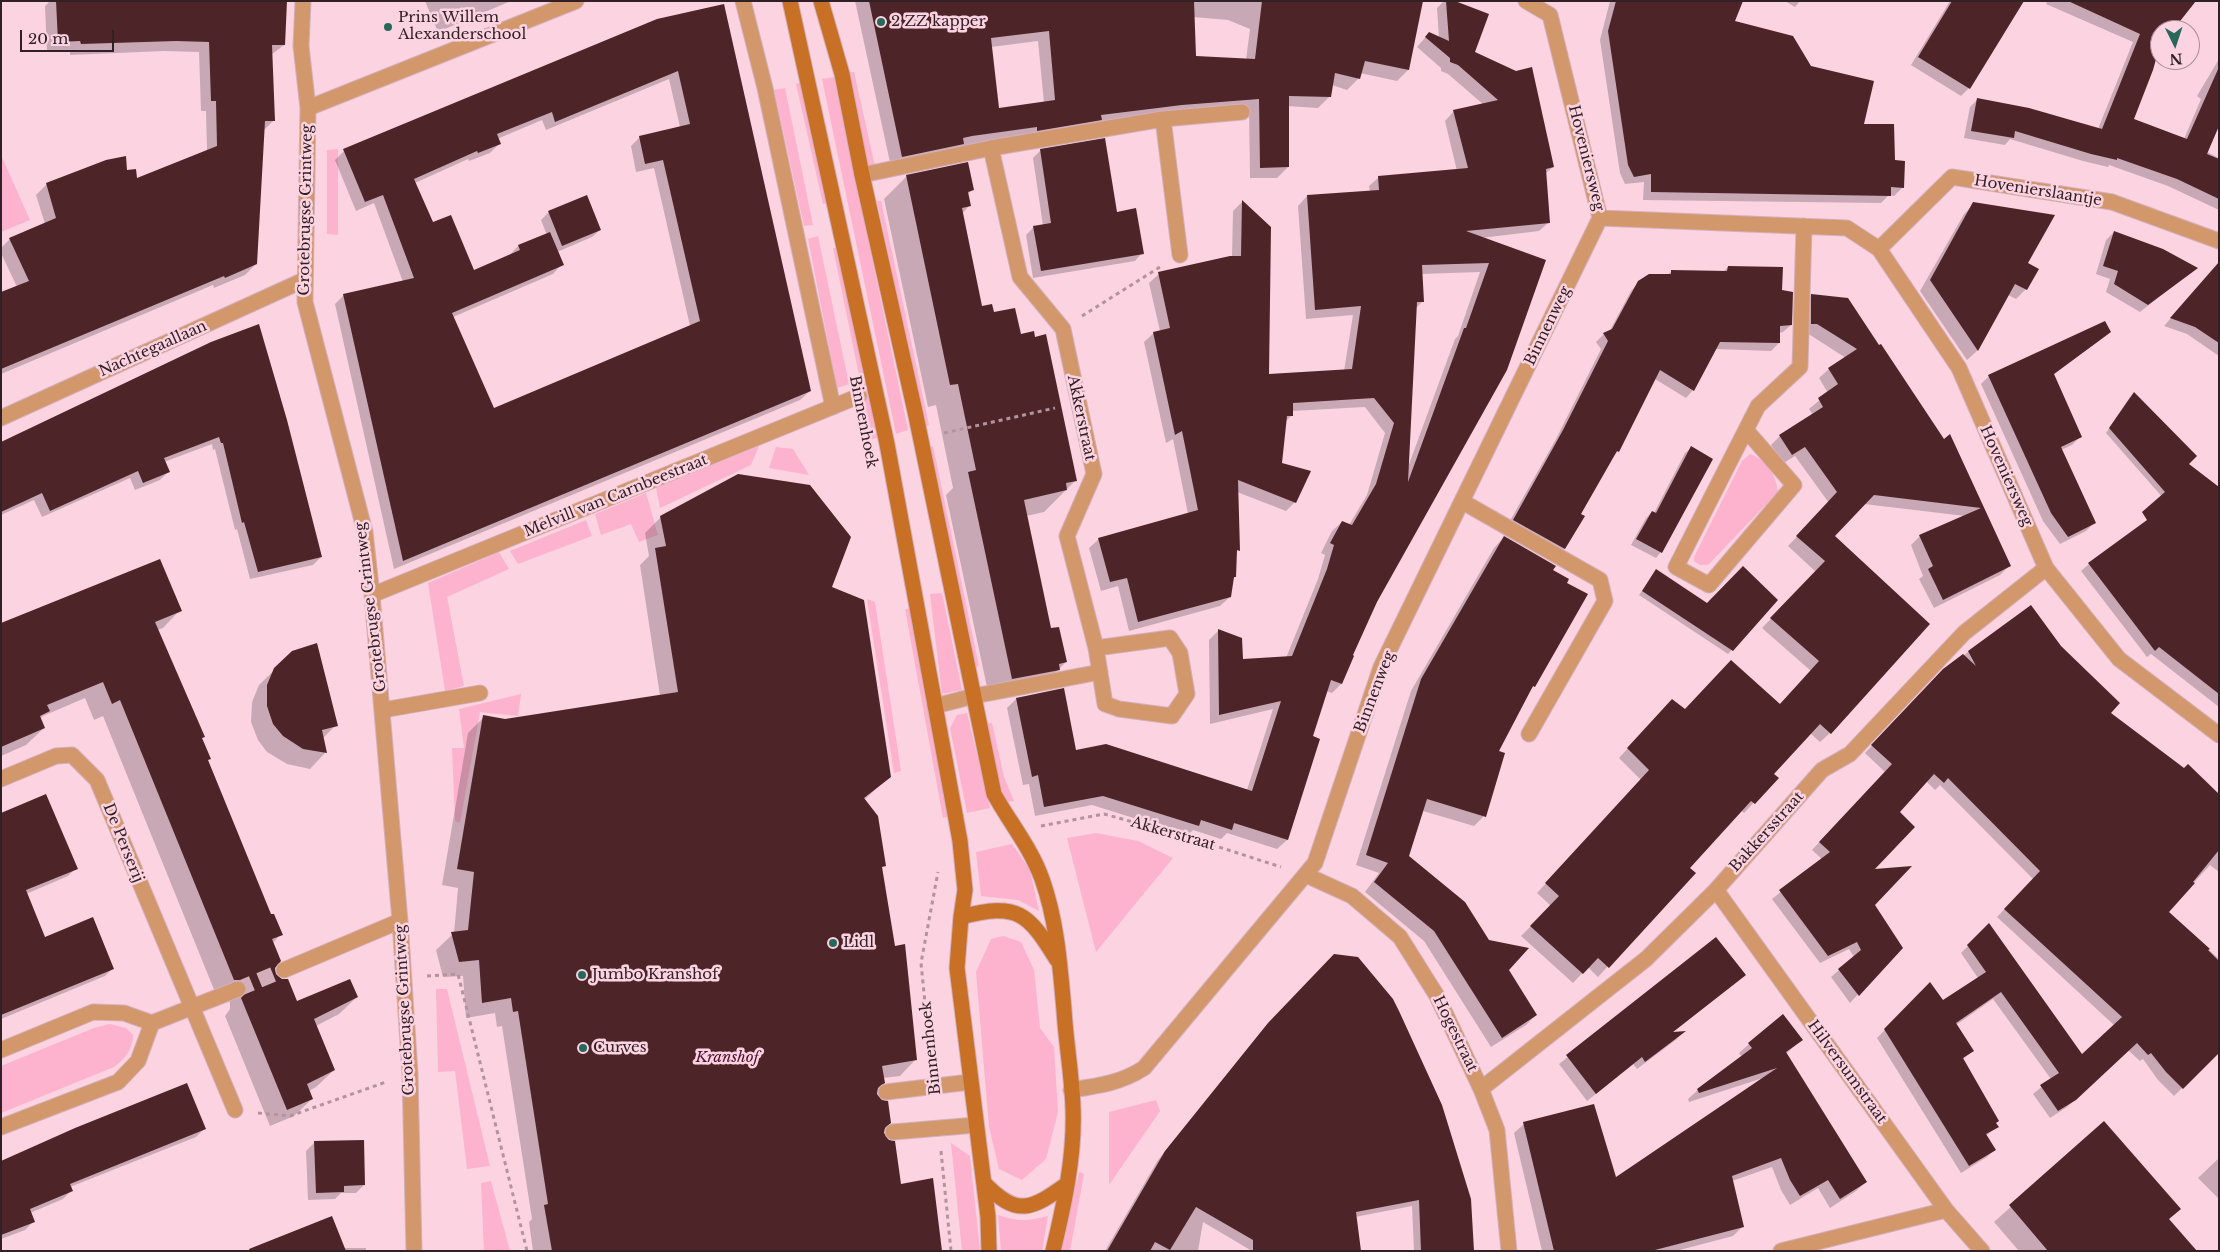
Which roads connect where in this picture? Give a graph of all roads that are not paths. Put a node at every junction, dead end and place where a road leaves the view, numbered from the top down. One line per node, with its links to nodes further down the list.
1 (303, 1): 8 (street)
2 (576, 1): 8 (street, Grotebrugse Grintweg)
3 (743, 1): 20 (street, Binnenhoek)
4 (790, 1): 30 (main road, Binnenhoek)
5 (821, 1): 12 (main road)
6 (1526, 1): 7 (street, Hoveniersweg)
7 (1553, 8): 13 (street, Hoveniersweg)
8 (308, 108): 18 (street, Grotebrugse Grintweg)
9 (1242, 112): 10 (street)
10 (1164, 119): 11 (street); 17 (street)
11 (992, 148): 12 (street); 26 (street, Akkerstraat)
12 (862, 174): 29 (main road)
13 (1600, 218): 14 (street, Hoveniersweg); 23 (street, Binnenweg)
14 (1804, 226): 16 (street, Hoveniersweg); 22 (street)
15 (2219, 241): 16 (street, Hovenierslaantje)
16 (1879, 249): 24 (street, Hoveniersweg)
17 (1180, 255)
18 (304, 280): 21 (street, Nachtegaallaan); 25 (street, Grotebrugse Grintweg)
19 (859, 396): 20 (street, Melvill van Carnbeestraat)
20 (833, 406): 25 (street, Melvill van Carnbeestraat)
21 (1, 418)
22 (1746, 430): 22 (street)
23 (1463, 502): 32 (street); 35 (street, Binnenweg)
24 (2046, 568): 33 (street, Hoveniersweg); 36 (street, Bakkersstraat)
25 (372, 595): 31 (street, Grotebrugse Grintweg)
26 (1096, 648): 27 (street, Akkerstraat); 27 (street, Akkerstraat)
27 (1100, 672): 29 (street)
28 (480, 693): 31 (street)
29 (974, 696): 30 (street); 39 (main road)
30 (935, 706): 37 (main road, Binnenhoek)
31 (383, 710): 38 (street, Grotebrugse Grintweg)
32 (1529, 734)
33 (2219, 736)
34 (1, 779): 42 (street, De Perserij)
35 (1306, 875): 46 (street, Hogestraat); 47 (street, Binnenweg)
36 (1716, 890): 46 (street, Bakkersstraat); 55 (street, Hilversumstraat)
37 (961, 917): 39 (main road); 45 (main road, Binnenhoek)
38 (400, 921): 40 (street); 56 (street, Grotebrugse Grintweg)
39 (1060, 965): 47 (main road)
40 (284, 970)
41 (238, 989): 42 (street)
42 (191, 1007): 43 (street); 49 (street, De Perserij)
43 (152, 1023): 44 (street); 51 (street)
44 (1, 1050)
45 (970, 1082): 48 (street); 50 (main road, Binnenhoek)
46 (1481, 1089): 59 (street, Hogestraat)
47 (1071, 1090): 54 (main road)
48 (886, 1092)
49 (235, 1110)
50 (976, 1125): 52 (street); 53 (main road, Binnenhoek)
51 (1, 1127)
52 (893, 1132)
53 (984, 1183): 54 (main road); 57 (main road, Binnenhoek)
54 (1067, 1184): 58 (main road)
55 (1946, 1210): 60 (street); 61 (street, Hilversumstraat)
56 (414, 1251)
57 (989, 1251)
58 (1053, 1251)
59 (1509, 1251)
60 (1781, 1251)
61 (1982, 1251)

